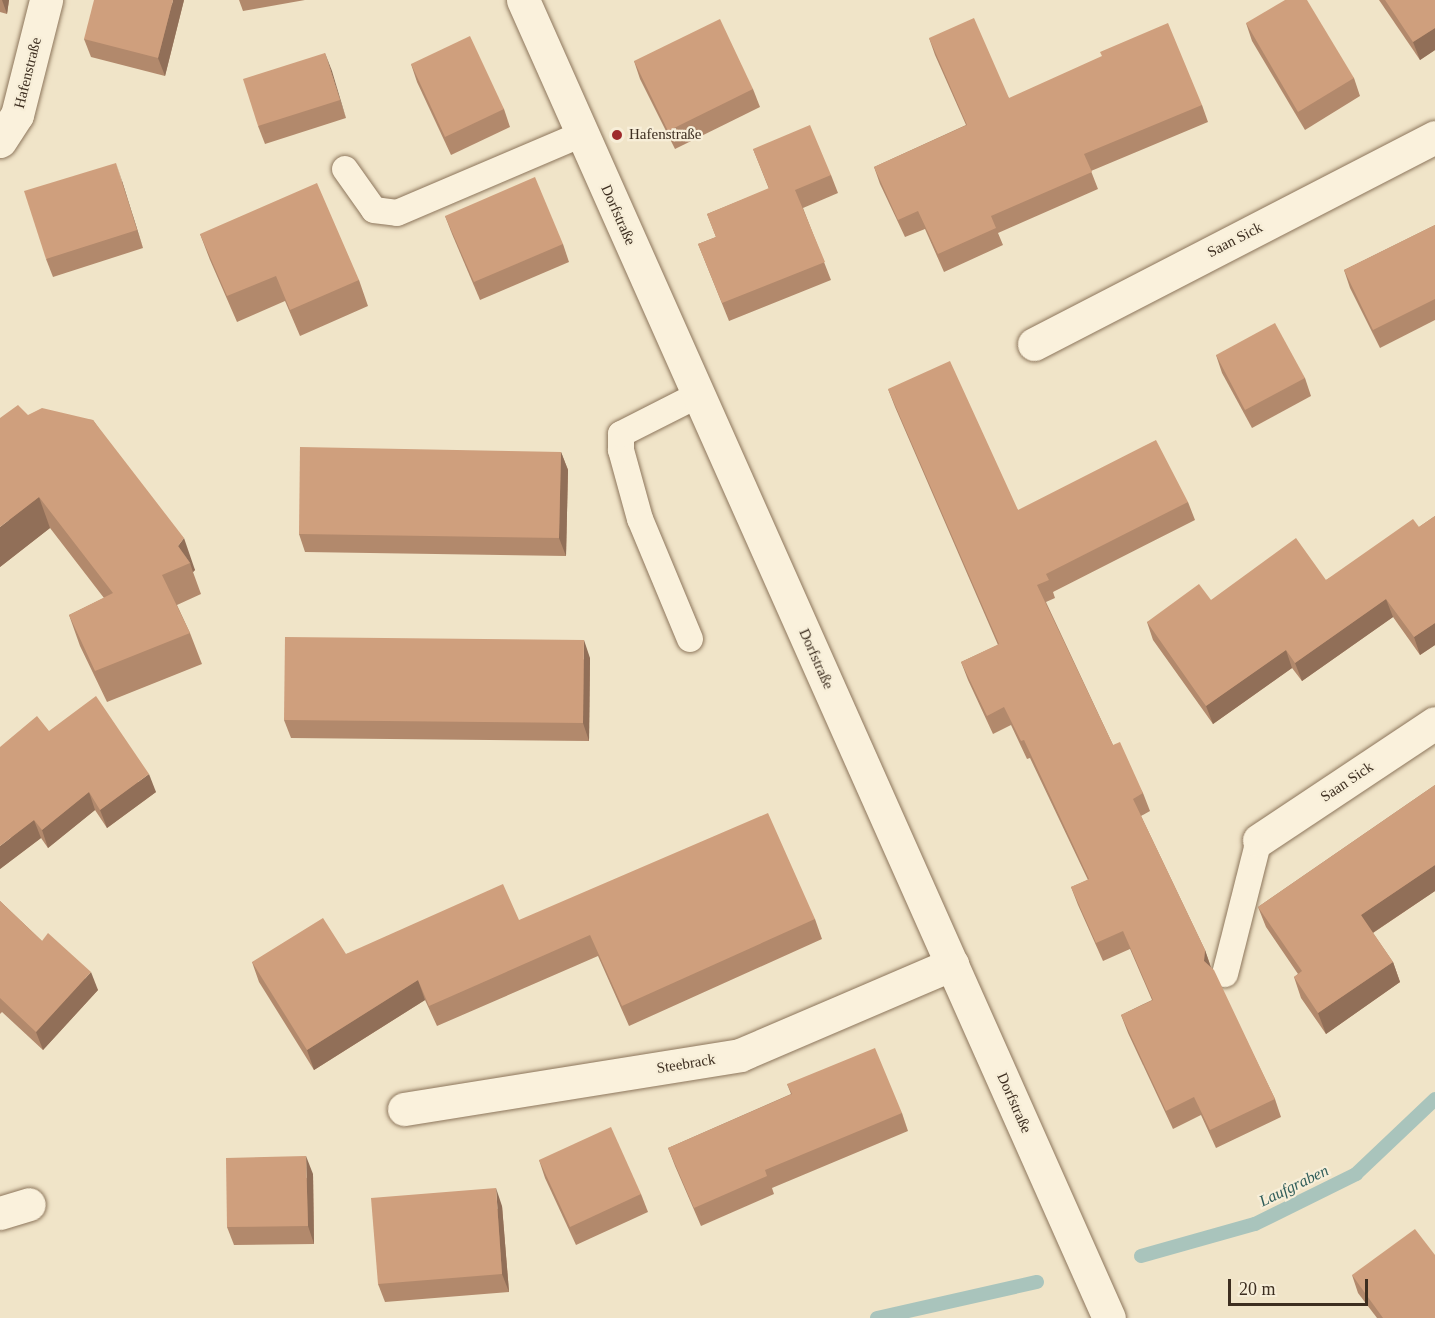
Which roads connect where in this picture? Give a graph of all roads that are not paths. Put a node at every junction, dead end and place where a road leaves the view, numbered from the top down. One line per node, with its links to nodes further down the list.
1 (46, 0): 5 (street, Hafenstraße)
2 (523, 0): 3 (street, Dorfstraße)
3 (582, 134): 6 (lane); 8 (street, Dorfstraße)
4 (1435, 137): 7 (street, Saan Sick)
5 (0, 141)
6 (345, 169)
7 (1034, 344)
8 (699, 395): 9 (lane); 12 (street, Dorfstraße)
9 (690, 639)
10 (1435, 723): 11 (street, Saan Sick)
11 (1258, 840): 13 (lane)
12 (952, 964): 14 (street, Steebrack); 15 (street, Dorfstraße)
13 (1225, 974)
14 (404, 1109)
15 (1109, 1318)

